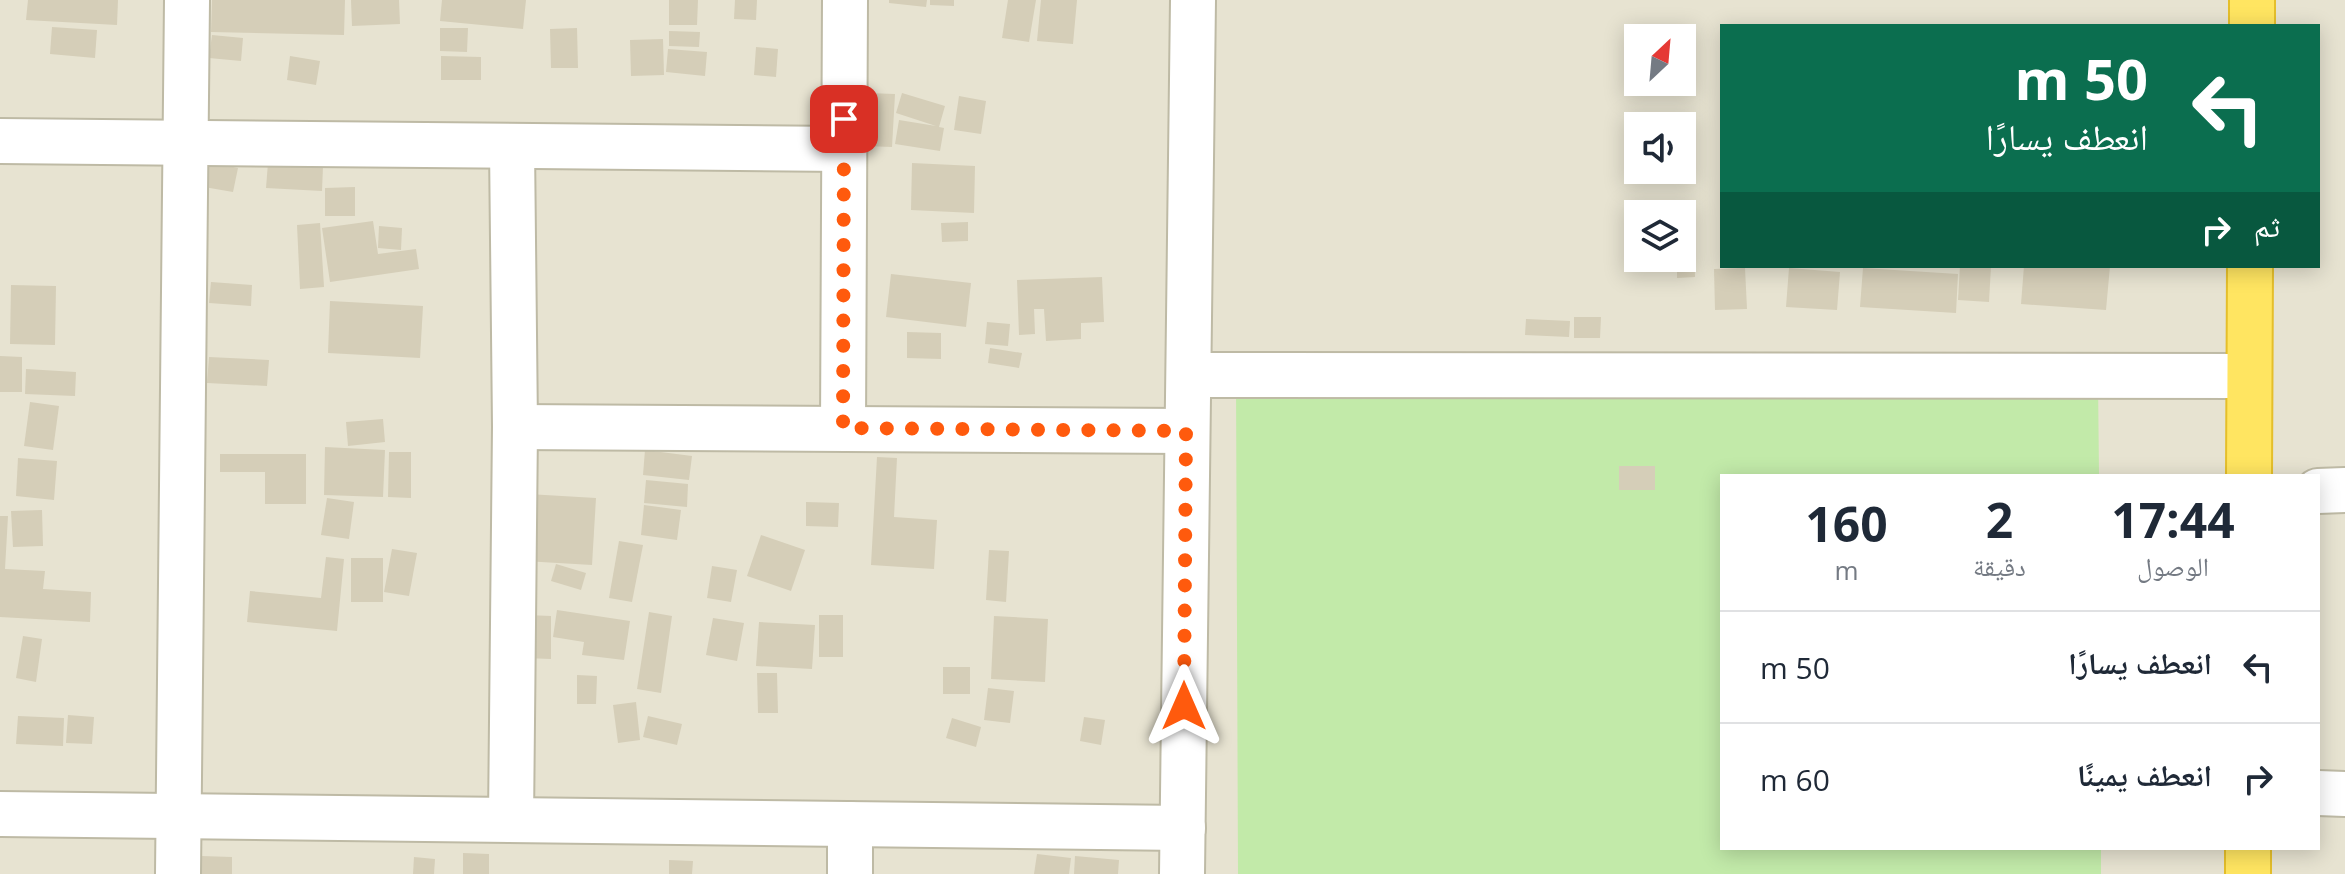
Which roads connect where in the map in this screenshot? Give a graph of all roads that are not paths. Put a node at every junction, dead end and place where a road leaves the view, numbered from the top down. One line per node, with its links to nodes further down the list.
1 (187, 0): 7 (street)
2 (845, 0): 9 (street)
3 (1193, 0): 11 (street)
4 (2252, 0): 5 (highway)
5 (2252, 24)
6 (0, 141): 7 (street)
7 (186, 144): 8 (street); 22 (street)
8 (512, 146): 9 (street); 13 (street)
9 (844, 149): 14 (street)
10 (2250, 268): 12 (highway)
11 (1189, 375): 12 (street); 15 (street)
12 (2249, 376): 16 (highway)
13 (515, 427): 14 (street); 23 (street)
14 (843, 428): 15 (street)
15 (1186, 431): 25 (street)
16 (2249, 474)
17 (2345, 490): 18 (street)
18 (2320, 491)
19 (2320, 793): 20 (street)
20 (2345, 794)
21 (0, 814): 22 (street)
22 (180, 816): 23 (street); 27 (street)
23 (511, 820): 24 (street)
24 (850, 824): 25 (street); 28 (street)
25 (1183, 828): 29 (street)
26 (2248, 850): 30 (highway)
27 (178, 874)
28 (850, 874)
29 (1182, 874)
30 (2248, 874)

